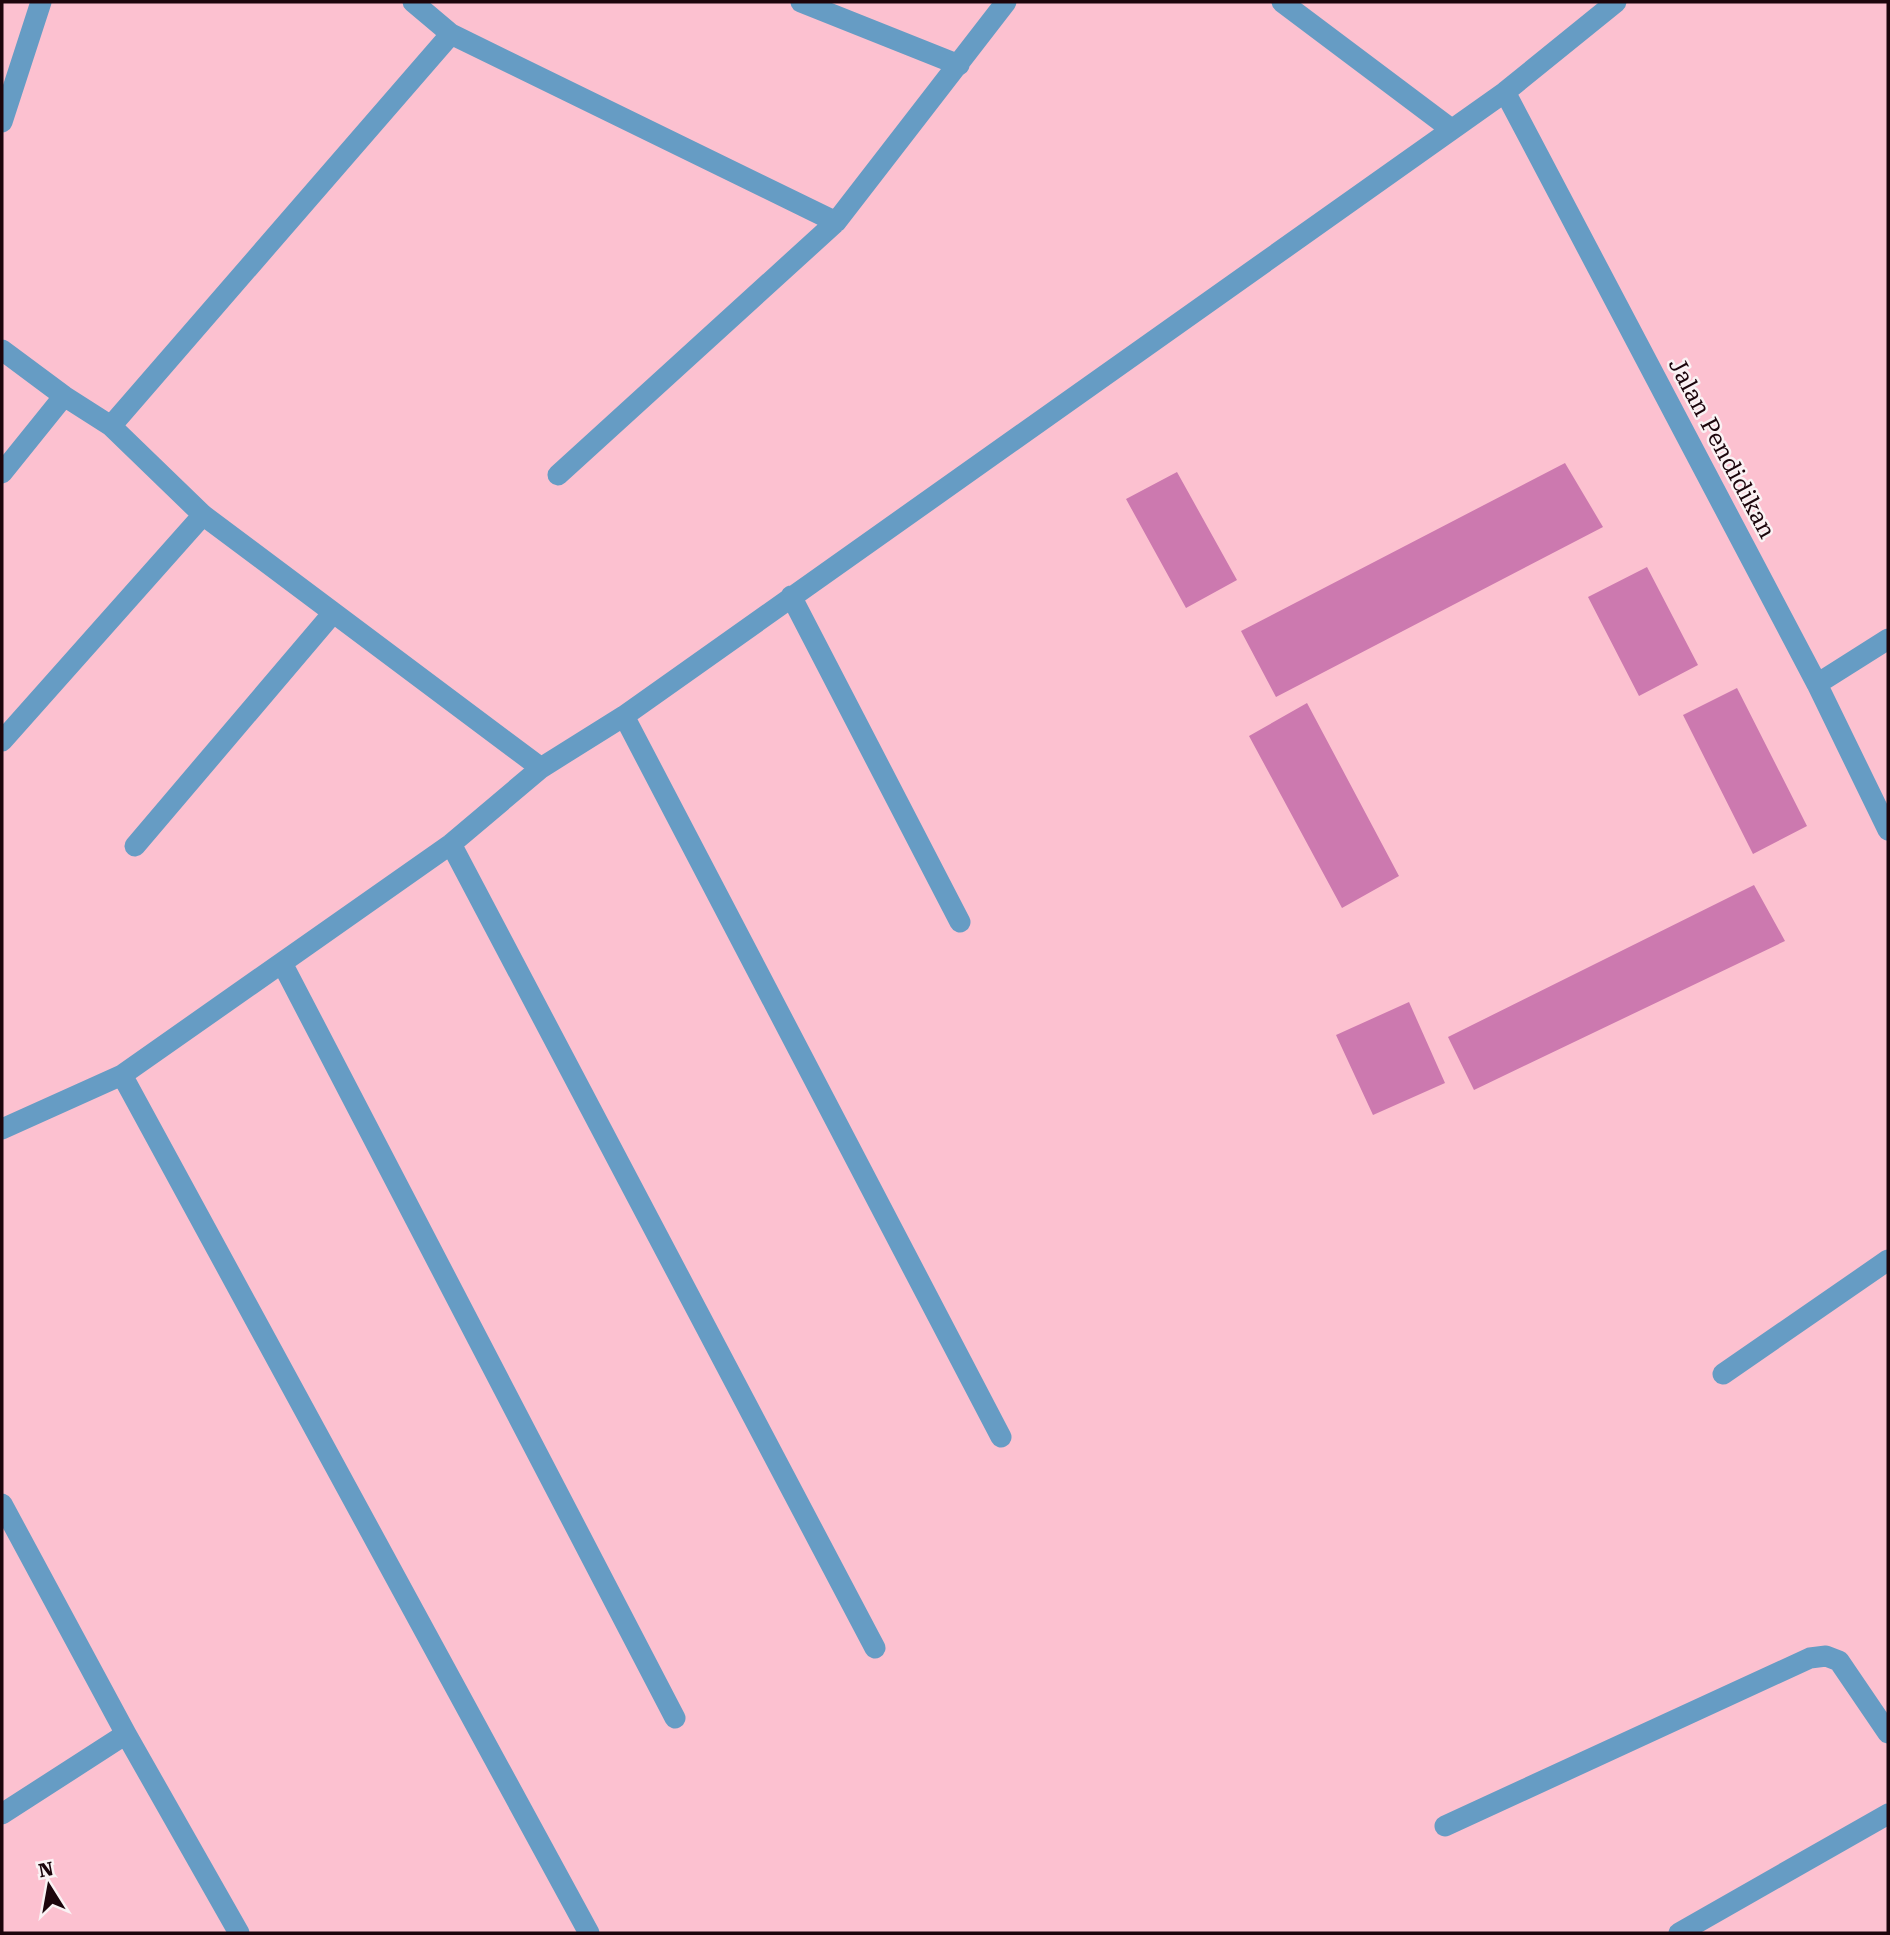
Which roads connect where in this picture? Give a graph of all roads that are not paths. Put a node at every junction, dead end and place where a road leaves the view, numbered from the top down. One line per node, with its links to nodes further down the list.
1 (41, 2): 10 (street)
2 (413, 2): 7 (street)
3 (802, 2): 8 (street)
4 (1006, 2): 8 (street)
5 (1282, 2): 11 (street)
6 (1616, 2): 9 (street)
7 (451, 33): 12 (street); 15 (street)
8 (958, 65): 12 (street)
9 (1505, 92): 11 (street); 22 (street, Jalan Pendidikan)
10 (2, 122)
11 (1451, 129): 19 (street)
12 (836, 222): 17 (street)
13 (2, 350): 14 (street)
14 (64, 396): 15 (street); 16 (street)
15 (111, 426): 18 (street)
16 (2, 473)
17 (558, 475)
18 (203, 515): 20 (street); 24 (street)
19 (791, 596): 23 (street); 29 (street)
20 (333, 613): 25 (street); 28 (street)
21 (1888, 639): 22 (street)
22 (1817, 684): 26 (street, Jalan Pendidikan)
23 (624, 716): 25 (street); 35 (street)
24 (2, 741)
25 (541, 768): 27 (street)
26 (1888, 830)
27 (451, 844): 30 (street); 37 (street)
28 (135, 846)
29 (960, 922)
30 (282, 963): 31 (street); 38 (street)
31 (122, 1075): 32 (street); 45 (street)
32 (2, 1129)
33 (1888, 1260): 34 (street)
34 (1723, 1374)
35 (1002, 1437)
36 (2, 1504): 40 (street)
37 (876, 1648)
38 (675, 1718)
39 (1888, 1733): 43 (street)
40 (126, 1734): 41 (street); 44 (street)
41 (2, 1814)
42 (1888, 1814): 46 (street)
43 (1445, 1826)
44 (239, 1933)
45 (589, 1933)
46 (1679, 1933)

